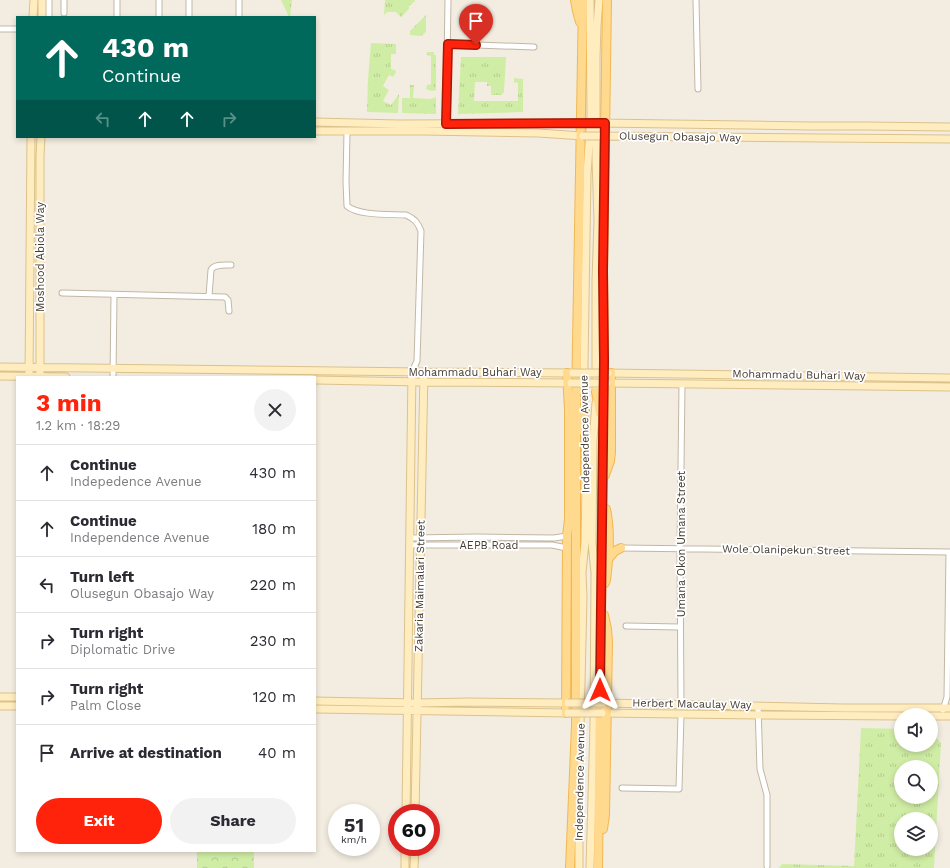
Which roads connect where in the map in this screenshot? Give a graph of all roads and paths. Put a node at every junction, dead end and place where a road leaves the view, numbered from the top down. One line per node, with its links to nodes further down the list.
1 (34, 0): 17 (main road)
2 (42, 0): 18 (main road)
3 (49, 0): 19 (street)
4 (64, 0): 16 (street)
5 (117, 0): 20 (street)
6 (159, 0): 21 (street)
7 (189, 0): 22 (street)
8 (239, 0): 23 (street)
9 (448, 0): 27 (street)
10 (575, 0): 24 (main road)
11 (583, 0): 24 (main road, Independence Avenue)
12 (590, 0): 76 (main road, Independence Avenue)
13 (600, 0): 75 (main road)
14 (607, 0): 33 (main road)
15 (696, 0): 29 (street)
16 (64, 13)
17 (33, 16)
18 (42, 16)
19 (49, 16)
20 (117, 16)
21 (159, 16)
22 (189, 16)
23 (239, 16)
24 (582, 28): 31 (main road, Independence Avenue)
25 (0, 29): 26 (street)
26 (16, 29)
27 (448, 44): 28 (street); 34 (street)
28 (534, 47)
29 (698, 89)
30 (316, 122): 35 (main road, Olusegun Obasajo Way)
31 (582, 122): 32 (main road, Olusegun Obasajo Way); 33 (main road, Olusegun Obasajo Way, bridge); 41 (main road, Independence Avenue)
32 (539, 123): 34 (main road, Olusegun Obasajo Way); 40 (main road)
33 (603, 123): 36 (main road, Olusegun Obasajo Way); 42 (main road)
34 (446, 124): 35 (main road, Olusegun Obasajo Way); 39 (street)
35 (381, 127): 38 (main road, Olusegun Obasajo Way); 39 (main road, Olusegun Obasajo Way)
36 (950, 127)
37 (316, 131): 38 (main road, Olusegun Obasajo Way)
38 (347, 131): 51 (street, Zakaria Maimalari Street)
39 (446, 132): 40 (main road, Olusegun Obasajo Way)
40 (538, 133): 41 (main road, Olusegun Obasajo Way)
41 (582, 136): 42 (main road, Olusegun Obasajo Way, bridge); 77 (main road, Independence Avenue)
42 (602, 136): 45 (main road, Olusegun Obasajo Way); 75 (main road)
43 (31, 138): 53 (main road, Moshood Abiola Way)
44 (41, 138): 54 (main road, Moshood Abiola Way)
45 (950, 139)
46 (231, 265): 49 (street)
47 (62, 293): 48 (street)
48 (114, 295): 49 (street); 55 (street)
49 (209, 296): 50 (street)
50 (229, 310)
51 (417, 361): 56 (street, Zakaria Maimalari Street); 57 (street)
52 (0, 367): 53 (main road, Mohammadu Buhari Way)
53 (29, 368): 54 (main road, Mohammadu Buhari Way); 62 (main road, Moshood Abiola Way)
54 (40, 368): 55 (main road, Mohammadu Buhari Way); 63 (main road, Moshood Abiola Way)
55 (113, 369): 56 (main road, Mohammadu Buhari Way); 64 (street)
56 (412, 372): 57 (main road, Mohammadu Buhari Way); 68 (main road, Zakaria Maimalari Street)
57 (424, 372): 58 (main road, Mohammadu Buhari Way); 69 (main road, Zakaria Maimalari Street)
58 (570, 373): 59 (main road, Mohammadu Buhari Way, bridge); 70 (main road)
59 (609, 373): 60 (main road, Mohammadu Buhari Way); 71 (main road)
60 (771, 375): 66 (main road, Mohammadu Buhari Way); 73 (main road)
61 (0, 376): 65 (main road)
62 (29, 376)
63 (40, 376)
64 (113, 376)
65 (16, 377)
66 (948, 378): 74 (main road)
67 (316, 380): 68 (main road, Mohammadu Buhari Way)
68 (412, 382): 69 (main road, Mohammadu Buhari Way); 82 (main road, Zakaria Maimalari Street)
69 (423, 382): 70 (main road, Mohammadu Buhari Way); 83 (main road, Zakaria Maimalari Street)
70 (569, 383): 71 (main road, Mohammadu Buhari Way, bridge); 80 (main road)
71 (608, 383): 72 (main road, Mohammadu Buhari Way); 78 (main road)
72 (682, 384): 73 (main road, Mohammadu Buhari Way); 86 (street, Umana Okon Umana Street)
73 (771, 384): 74 (main road, Mohammadu Buhari Way)
74 (948, 387)
75 (600, 393): 78 (main road, Independence Avenue); 118 (main road, Independence Avenue)
76 (585, 410): 77 (main road); 125 (main road, Independence Avenue)
77 (576, 438): 124 (main road, Independence Avenue)
78 (603, 479): 79 (main road, Independence Avenue)
79 (603, 496): 81 (main road); 89 (main road, Independence Avenue)
80 (567, 536): 83 (street, AEPB Road); 84 (main road)
81 (609, 538): 85 (main road); 88 (main road)
82 (410, 542): 83 (street, AEPB Road); 98 (main road, Zakaria Maimalari Street)
83 (421, 542): 84 (street, AEPB Road); 99 (main road, Zakaria Maimalari Street)
84 (567, 548): 97 (main road)
85 (621, 548): 86 (street, Wole Olanipekun Street); 88 (main road)
86 (680, 549): 87 (street, Wole Olanipekun Street); 92 (street, Umana Okon Umana Street)
87 (950, 552): 95 (street)
88 (609, 559): 89 (main road)
89 (601, 593): 90 (main road, Independence Avenue)
90 (601, 602): 100 (main road); 118 (main road, Independence Avenue)
91 (626, 626): 92 (street)
92 (680, 627): 101 (street, Umana Okon Umana Street)
93 (0, 697): 94 (main road)
94 (16, 697)
95 (949, 699): 105 (street)
96 (316, 701): 98 (main road, Herbert Macaulay Way)
97 (567, 702): 99 (main road, Herbert Macaulay Way); 100 (main road, Herbert Macaulay Way, bridge); 109 (main road)
98 (408, 703): 99 (main road, Herbert Macaulay Way); 107 (main road, Zakaria Maimalari Street)
99 (418, 703): 108 (main road, Zakaria Maimalari Street)
100 (605, 703): 101 (main road, Herbert Macaulay Way); 110 (main road)
101 (680, 704): 104 (main road, Herbert Macaulay Way)
102 (0, 706): 103 (main road)
103 (16, 706)
104 (758, 706): 105 (main road, Herbert Macaulay Way); 112 (street)
105 (946, 708): 114 (street)
106 (316, 709): 107 (main road, Herbert Macaulay Way)
107 (408, 711): 108 (main road, Herbert Macaulay Way); 116 (main road, Zakaria Maimalari Street)
108 (418, 711): 109 (main road, Herbert Macaulay Way); 117 (main road, Zakaria Maimalari Street)
109 (567, 713): 110 (main road, Herbert Macaulay Way, bridge)
110 (604, 713): 111 (main road, Herbert Macaulay Way); 118 (main road)
111 (682, 714): 112 (main road, Herbert Macaulay Way); 115 (street)
112 (759, 715): 113 (main road, Herbert Macaulay Way); 121 (street)
113 (894, 716)
114 (946, 716)
115 (622, 788)
116 (406, 804)
117 (415, 804)
118 (596, 853): 126 (main road, Independence Avenue); 127 (main road, Independence Avenue)
119 (405, 856): 122 (main road)
120 (415, 856): 123 (main road)
121 (767, 866)
122 (405, 868)
123 (414, 868)
124 (570, 868)
125 (579, 868)
126 (590, 868)
127 (598, 868)

